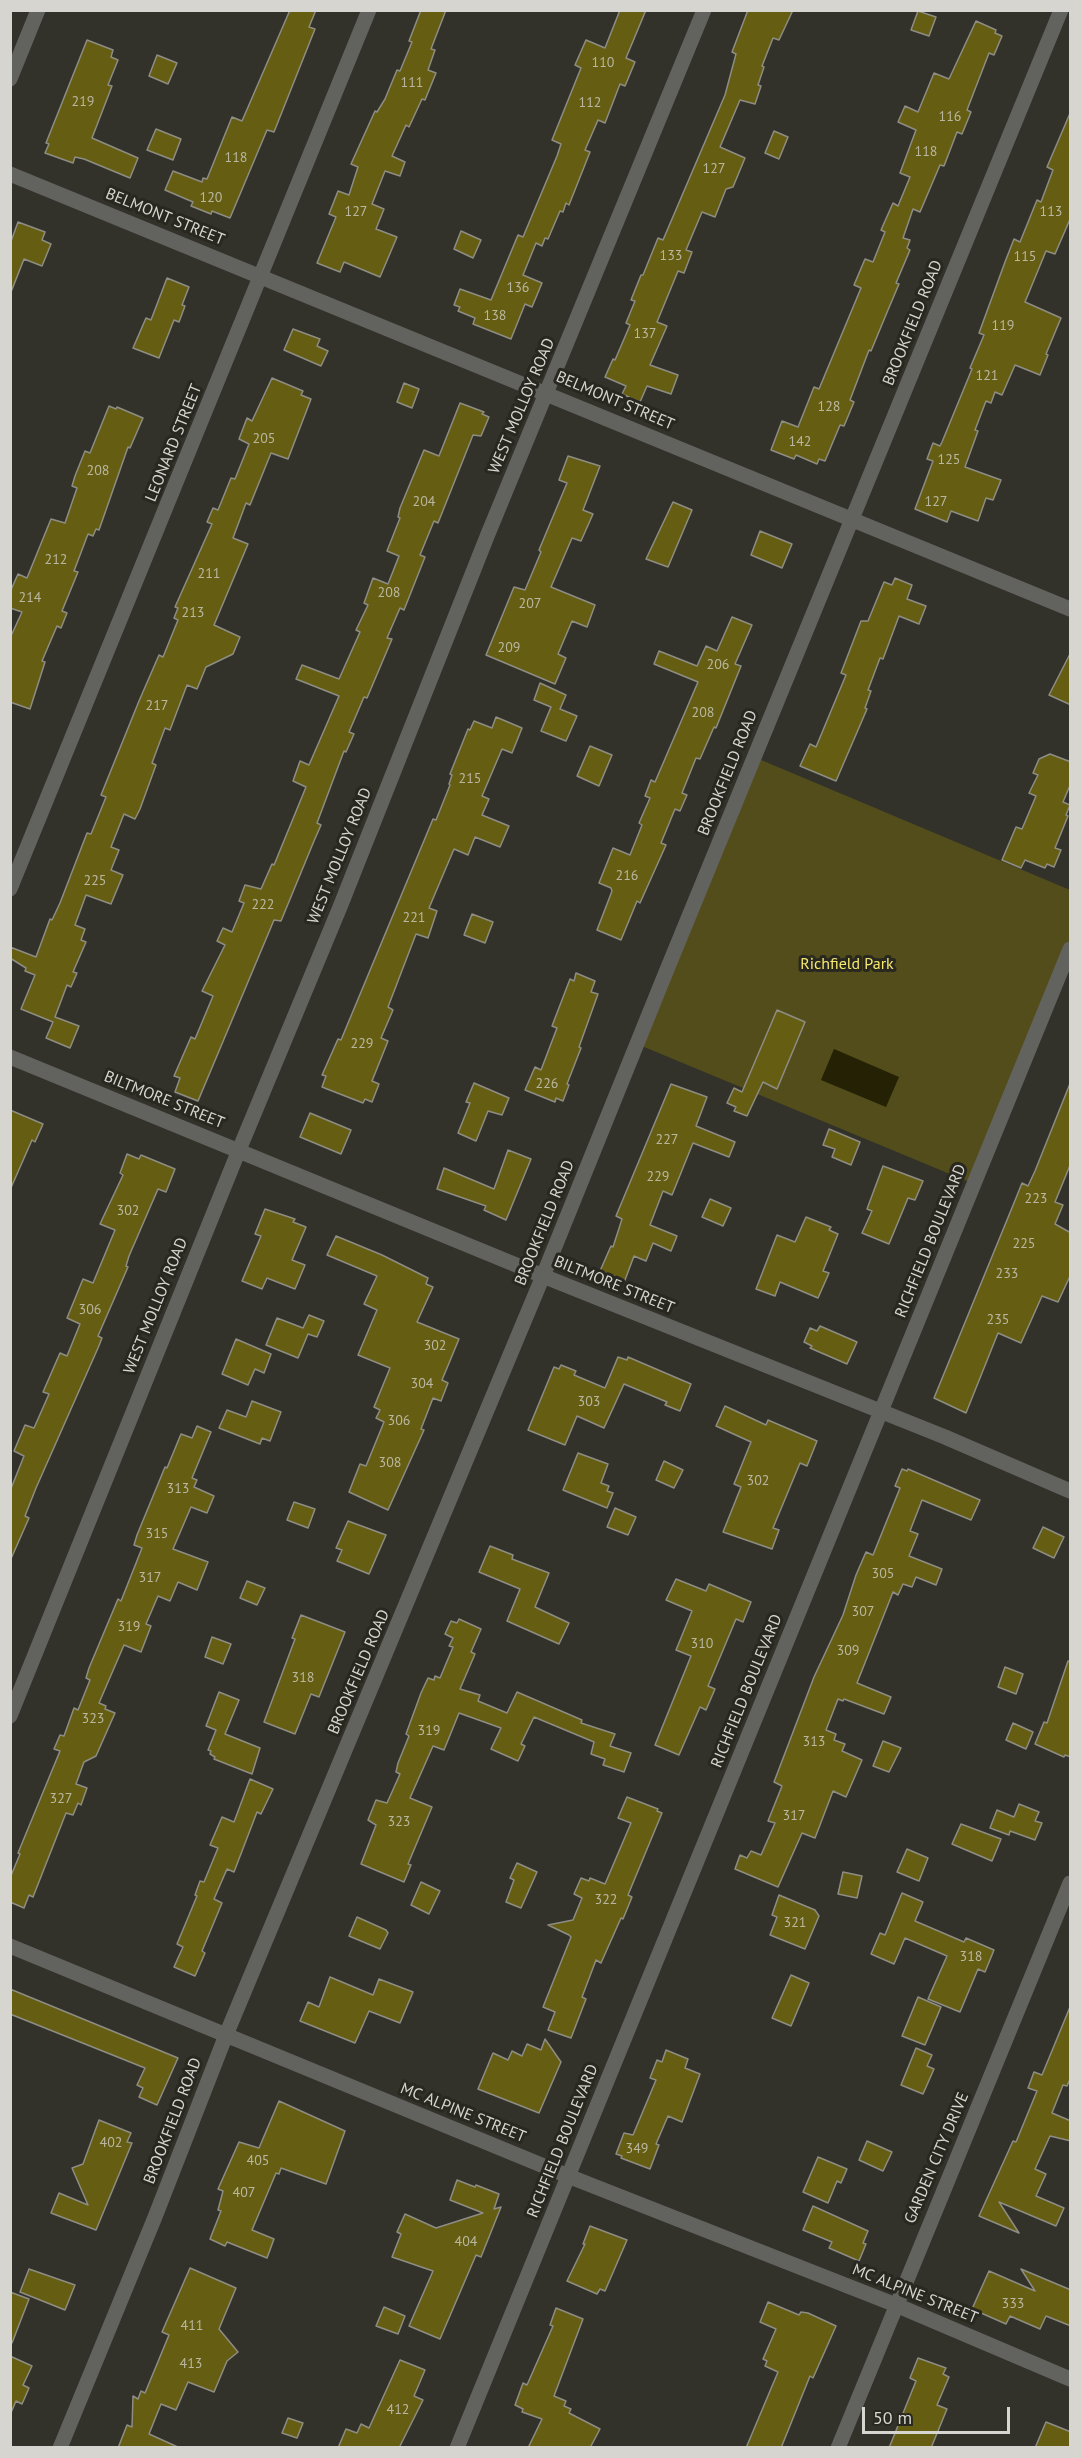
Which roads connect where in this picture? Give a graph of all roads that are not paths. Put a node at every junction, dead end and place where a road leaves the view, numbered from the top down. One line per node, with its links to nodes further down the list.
1 (38, 10): 5 (street)
2 (369, 10): 7 (street, LEONARD STREET)
3 (704, 10): 8 (street, WEST MOLLOY ROAD)
4 (1061, 10): 9 (street, BROOKFIELD ROAD)
5 (10, 79)
6 (10, 174): 7 (street, BELMONT STREET)
7 (262, 276): 8 (street, BELMONT STREET); 11 (street, LEONARD STREET)
8 (548, 392): 9 (street, BELMONT STREET); 14 (street, WEST MOLLOY ROAD)
9 (852, 520): 10 (street, BELMONT STREET); 15 (street, BROOKFIELD ROAD)
10 (1071, 609)
11 (10, 889)
12 (1071, 948): 16 (street, RICHFIELD BOULEVARD)
13 (10, 1057): 14 (street, BILTMORE STREET)
14 (238, 1150): 15 (street, BILTMORE STREET); 18 (street, WEST MOLLOY ROAD)
15 (543, 1275): 16 (street, BILTMORE STREET); 21 (street, BROOKFIELD ROAD)
16 (882, 1412): 17 (street, BILTMORE STREET); 22 (street, RICHFIELD BOULEVARD)
17 (1071, 1491)
18 (10, 1716)
19 (1071, 1883): 23 (street, GARDEN CITY DRIVE)
20 (10, 1946): 21 (street, MC ALPINE STREET)
21 (226, 2035): 22 (street, MC ALPINE STREET); 25 (street, BROOKFIELD ROAD)
22 (568, 2176): 23 (street, MC ALPINE STREET); 26 (street, RICHFIELD BOULEVARD)
23 (896, 2305): 24 (street, MC ALPINE STREET); 27 (street, GARDEN CITY DRIVE)
24 (1071, 2379)
25 (60, 2448)
26 (457, 2448)
27 (838, 2448)

